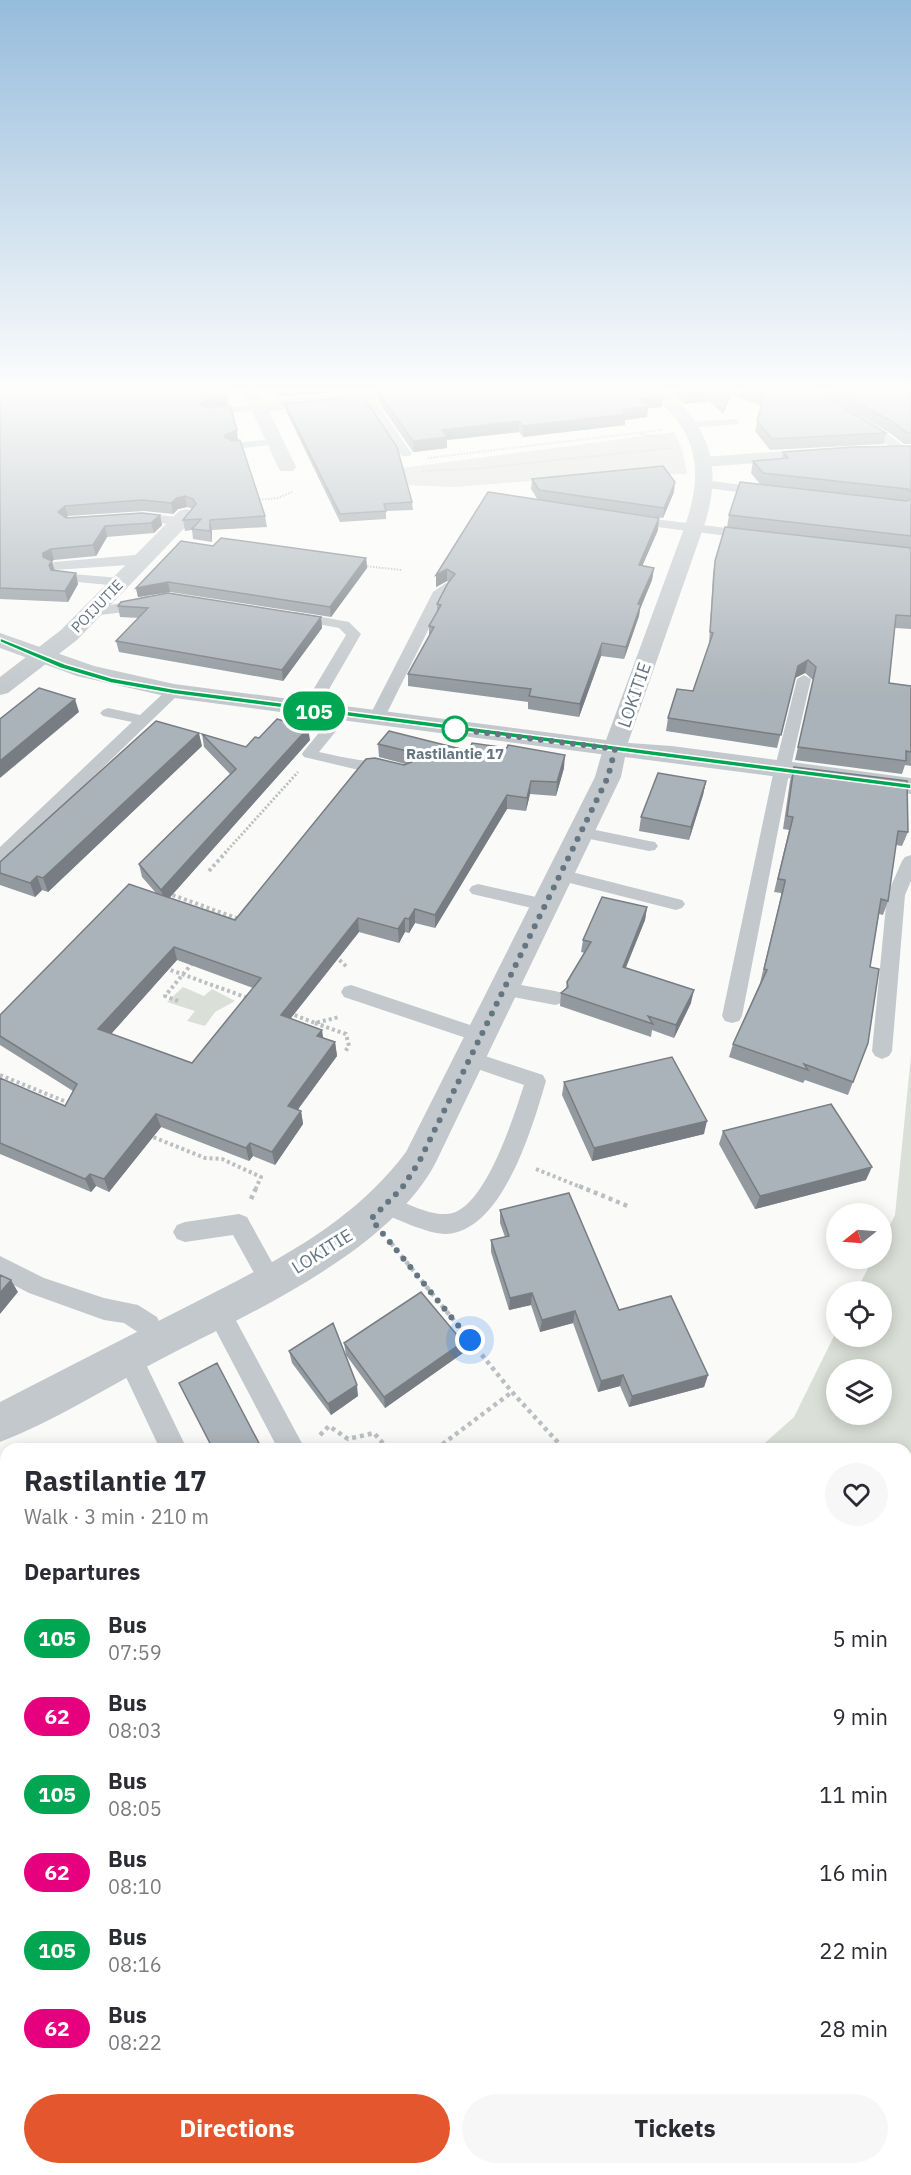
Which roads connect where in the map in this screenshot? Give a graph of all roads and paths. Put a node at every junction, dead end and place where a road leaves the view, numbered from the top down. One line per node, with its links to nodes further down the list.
1 (702, 494): 7 (street, LOKITIE)
2 (287, 495): 3 (path)
3 (255, 500)
4 (122, 518): 6 (lane)
5 (621, 519): 7 (lane)
6 (178, 528): 9 (street, POIJUTIE)
7 (693, 529): 8 (lane); 27 (street, LOKITIE)
8 (765, 537)
9 (143, 560): 12 (street, POIJUTIE); 12 (lane)
10 (356, 565): 11 (path)
11 (402, 570)
12 (120, 582): 15 (street, POIJUTIE)
13 (446, 587): 25 (lane)
14 (157, 598): 15 (lane)
15 (93, 612): 18 (street, POIJUTIE)
16 (276, 614): 22 (lane)
17 (0, 640): 18 (street)
18 (41, 658): 20 (street, POIJUTIE); 21 (street)
19 (804, 679): 29 (lane)
20 (0, 688)
21 (174, 692): 22 (street); 26 (lane)
22 (309, 710): 24 (street)
23 (108, 713): 26 (lane)
24 (341, 715): 25 (street); 28 (lane)
25 (376, 719): 27 (street)
26 (144, 720): 34 (lane)
27 (615, 749): 29 (street); 32 (street, LOKITIE)
28 (313, 756): 30 (lane); 36 (path)
29 (784, 769): 31 (street); 54 (lane)
30 (405, 771)
31 (911, 786)
32 (581, 832): 33 (lane); 38 (street, LOKITIE)
33 (649, 846)
34 (0, 857)
35 (911, 861): 57 (lane)
36 (210, 871)
37 (478, 890): 38 (lane)
38 (552, 890): 40 (lane); 48 (street, LOKITIE)
39 (160, 891): 41 (path)
40 (676, 904)
41 (234, 918): 42 (path); 43 (path)
42 (244, 921)
43 (227, 925)
44 (200, 954): 47 (path)
45 (333, 955): 49 (path)
46 (162, 966): 47 (path)
47 (183, 974): 50 (path); 52 (path)
48 (504, 989): 51 (lane); 56 (street, LOKITIE)
49 (358, 994): 55 (path); 56 (lane)
50 (249, 998)
51 (555, 998)
52 (178, 1001)
53 (282, 1011): 55 (path)
54 (732, 1016)
55 (315, 1023): 58 (path)
56 (476, 1047): 62 (lane); 64 (street, LOKITIE)
57 (882, 1051)
58 (344, 1053)
59 (0, 1076): 60 (path)
60 (76, 1106)
61 (140, 1132): 65 (path)
62 (508, 1158): 63 (path); 64 (lane)
63 (630, 1207)
64 (378, 1211): 68 (street, LOKITIE); 71 (path)
65 (239, 1224): 66 (lane); 68 (lane)
66 (185, 1232)
67 (0, 1266): 70 (lane)
68 (271, 1282): 69 (street, LOKITIE)
69 (217, 1310): 70 (street, LOKITIE); 74 (lane)
70 (142, 1349): 72 (street, LOKITIE); 73 (lane)
71 (512, 1392): 77 (path); 78 (path)
72 (0, 1423)
73 (172, 1443)
74 (301, 1443)
75 (305, 1443): 76 (path)
76 (383, 1443)
77 (444, 1443)
78 (559, 1443)

